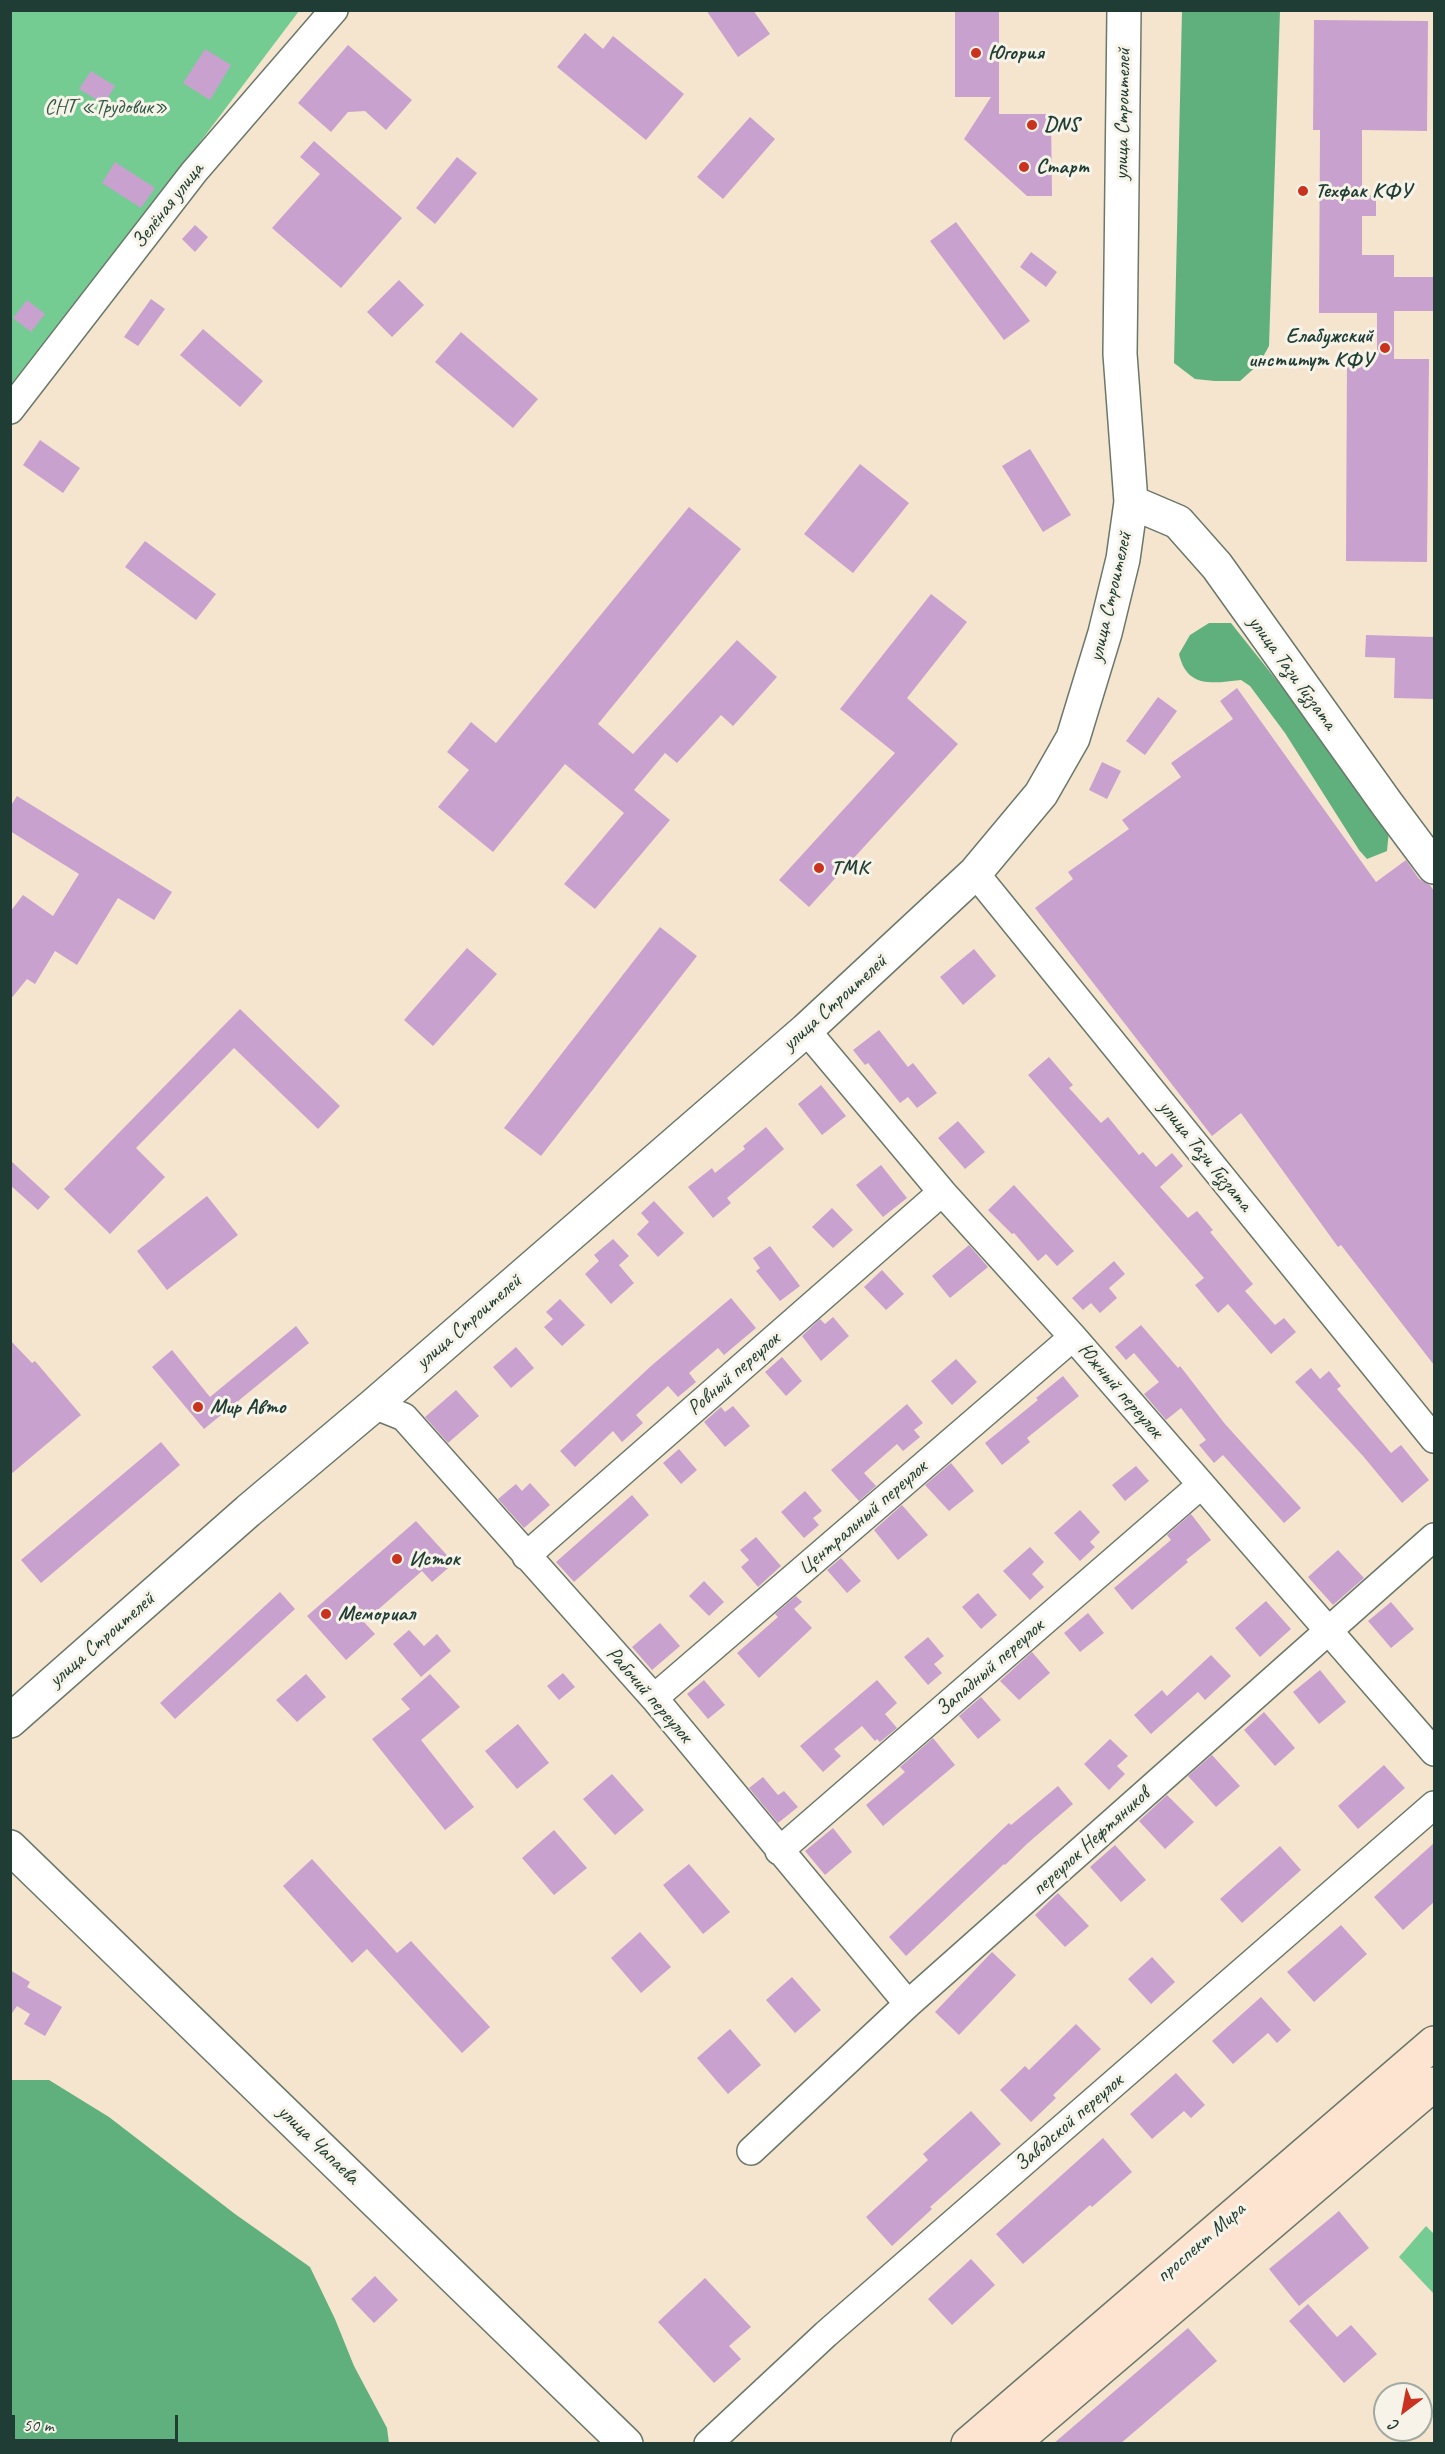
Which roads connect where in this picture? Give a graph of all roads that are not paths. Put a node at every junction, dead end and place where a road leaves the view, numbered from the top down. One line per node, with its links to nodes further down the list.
1 (334, 10): 3 (street, Зелёная улица)
2 (1125, 10): 4 (street, улица Строителей)
3 (10, 410)
4 (1131, 502): 5 (street, улица Тази Гиззата); 6 (street, улица Строителей)
5 (1434, 867)
6 (975, 873): 7 (street, улица Строителей); 11 (street, улица Тази Гиззата)
7 (806, 1030): 8 (street, Южный переулок); 10 (street, улица Строителей)
8 (942, 1192): 9 (street, Южный переулок); 14 (street, Ровный переулок)
9 (1073, 1337): 12 (street, Южный переулок); 16 (street, Центральный переулок)
10 (374, 1405): 14 (street, Рабочий переулок); 17 (street, улица Строителей)
11 (1434, 1439)
12 (1201, 1485): 15 (street, Южный переулок); 21 (street, Западный переулок)
13 (1434, 1537): 15 (street, переулок Нефтяников)
14 (526, 1556): 16 (street, Рабочий переулок)
15 (1330, 1630): 18 (street, Южный переулок); 22 (street, переулок Нефтяников)
16 (654, 1698): 21 (street, Рабочий переулок)
17 (10, 1721)
18 (1434, 1752)
19 (1434, 1805): 27 (street, Заводской переулок)
20 (10, 1847): 26 (street, улица Чапаева)
21 (779, 1851): 22 (street, Рабочий переулок)
22 (908, 2004): 25 (street, переулок Нефтяников)
23 (1434, 2043): 28 (main road, проспект Мира)
24 (1434, 2084): 29 (main road, проспект Мира)
25 (751, 2151)
26 (626, 2444)
27 (708, 2444)
28 (968, 2444)
29 (1012, 2444)

